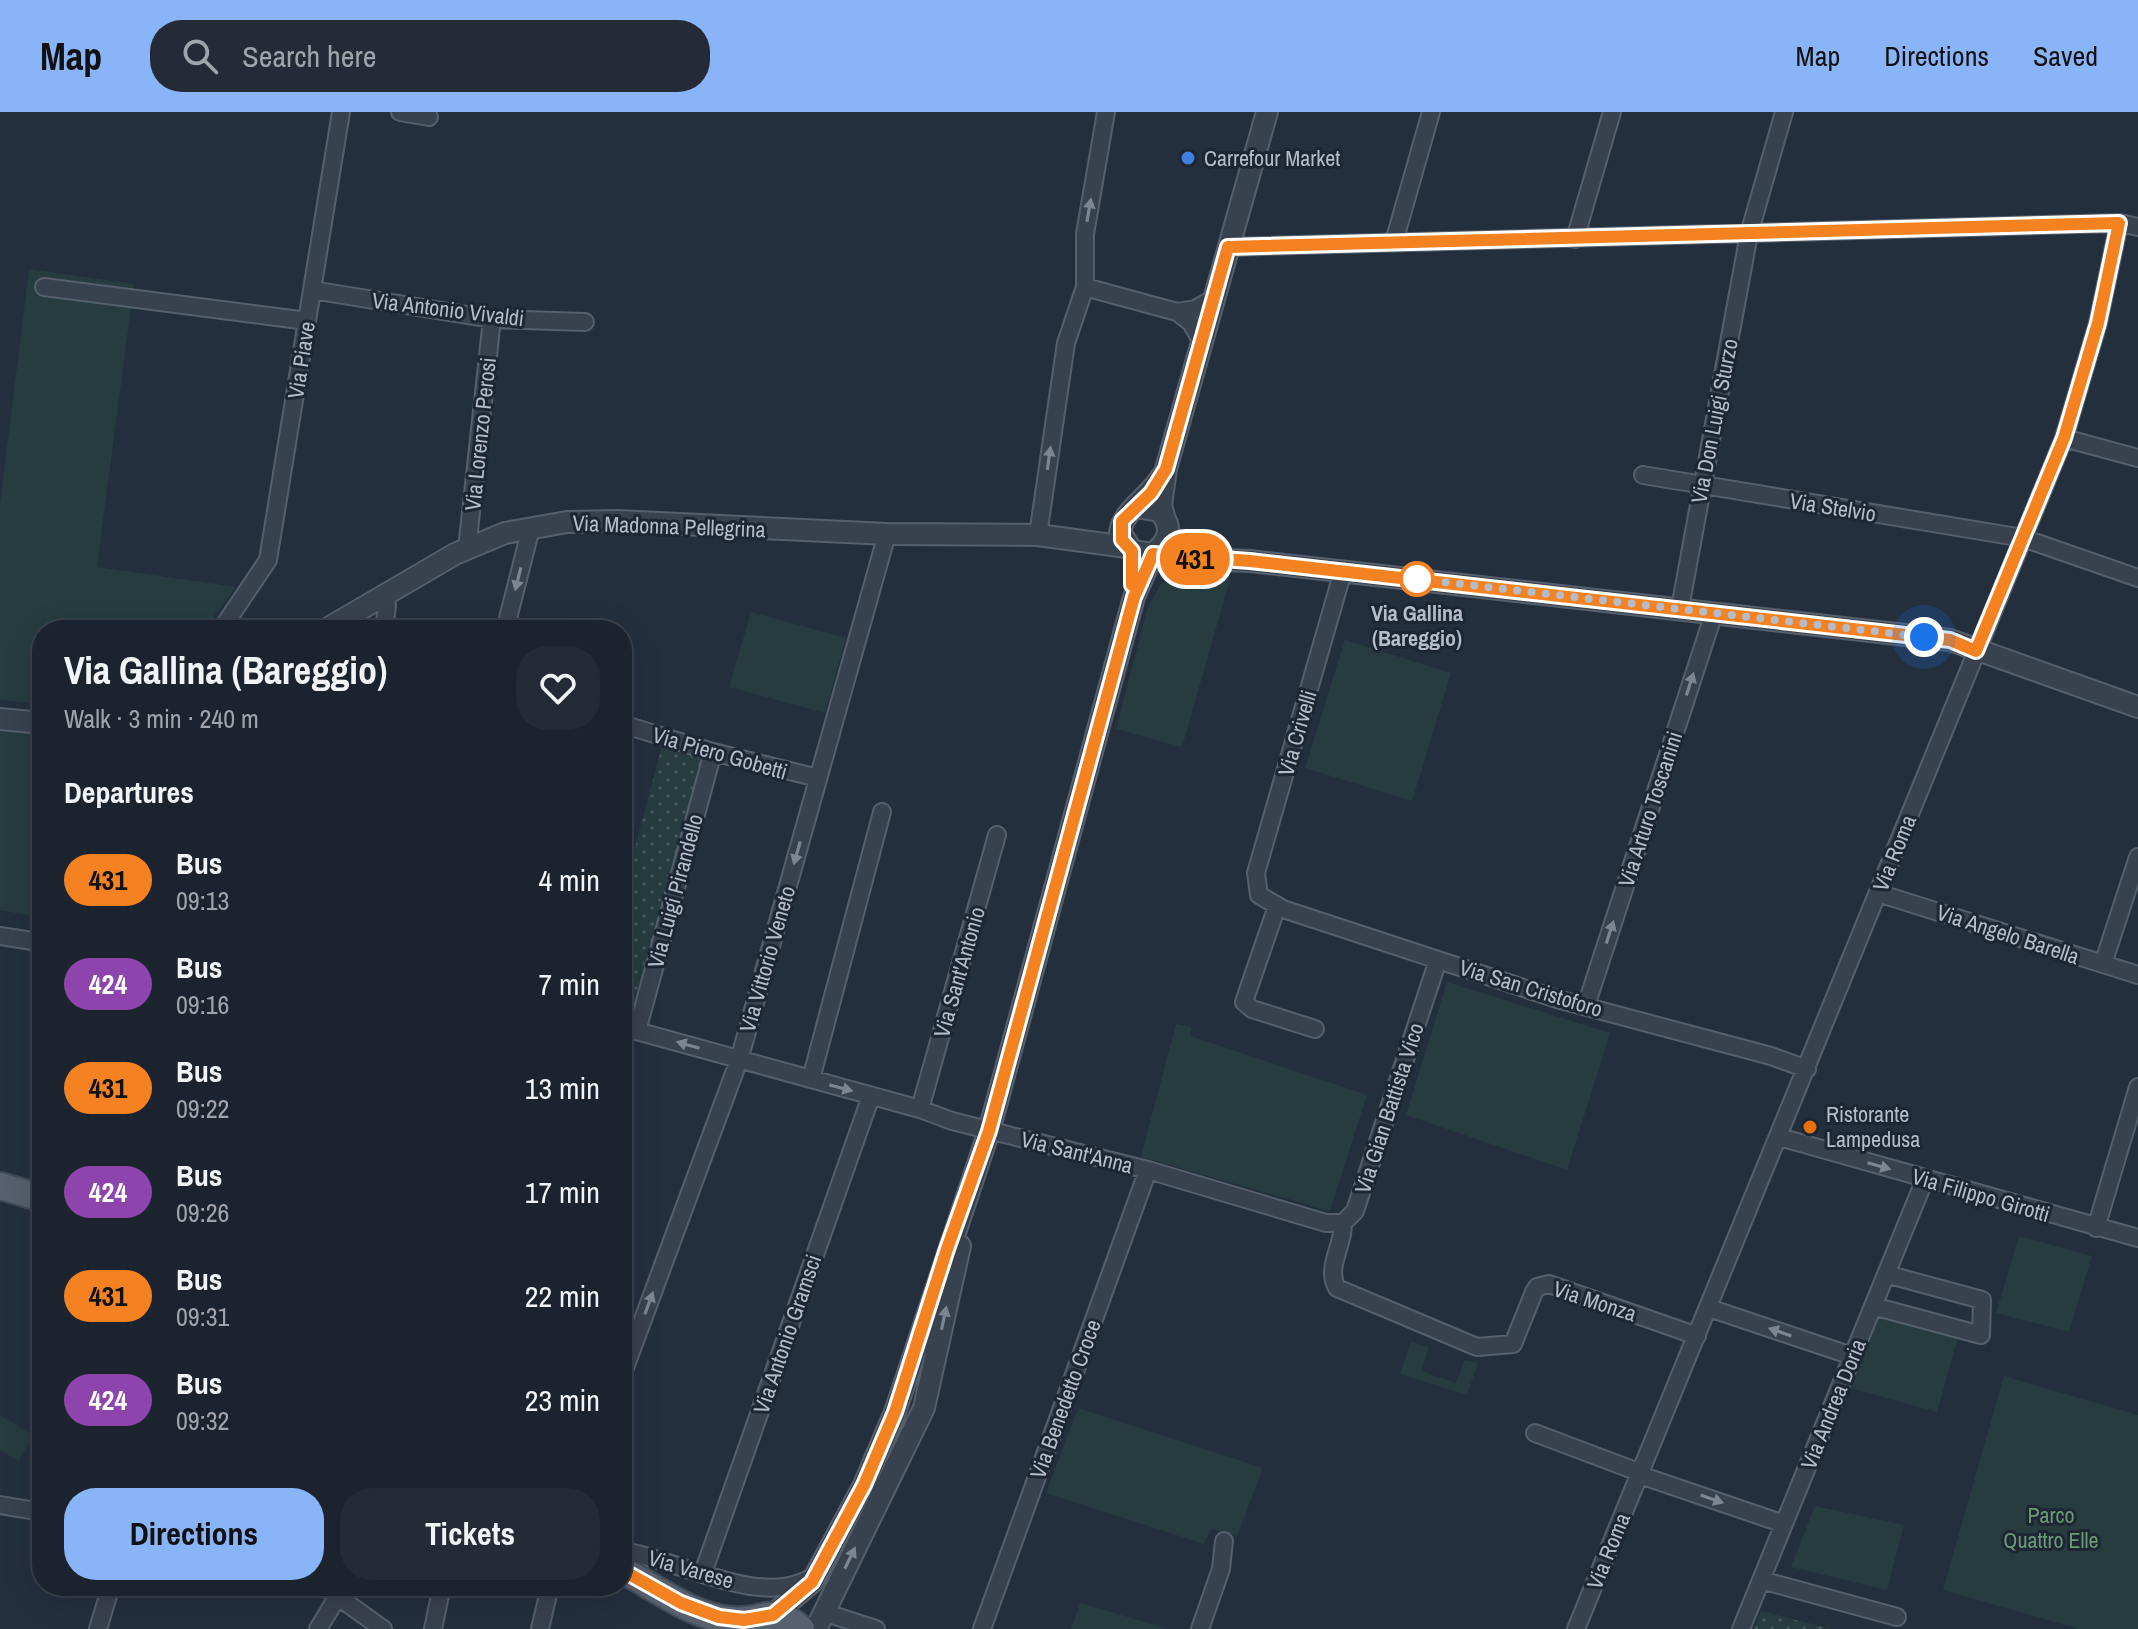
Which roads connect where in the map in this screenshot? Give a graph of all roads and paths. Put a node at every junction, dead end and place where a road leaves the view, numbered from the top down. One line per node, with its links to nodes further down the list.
1 (341, 112): 17 (street, Via Piave)
2 (400, 112): 8 (street)
3 (1106, 112): 16 (street, one-way to 3)
4 (1267, 112): 14 (street)
5 (1431, 112): 13 (street)
6 (1612, 112): 12 (street)
7 (1784, 112): 11 (street, Via Don Luigi Sturzo)
8 (429, 117)
9 (2119, 223): 10 (street); 11 (street); 24 (street, Via Roma)
10 (2138, 227)
11 (1749, 234): 12 (street); 28 (street, Via Don Luigi Sturzo)
12 (1575, 239): 13 (street)
13 (1394, 242): 14 (street)
14 (1228, 247): 18 (street)
15 (44, 287): 21 (street)
16 (1085, 287): 19 (street); 33 (street, one-way to 16)
17 (312, 290): 20 (street, Via Antonio Vivaldi); 21 (street, Via Piave)
18 (1213, 299): 19 (street); 23 (street)
19 (1177, 312): 23 (street)
20 (492, 319): 22 (street, Via Antonio Vivaldi); 36 (street, Via Lorenzo Perosi)
21 (307, 321): 44 (street, Via Piave)
22 (585, 322)
23 (1201, 340): 26 (street)
24 (2064, 438): 25 (street); 34 (street, Via Roma)
25 (2138, 458)
26 (1166, 469): 29 (street); 30 (street)
27 (1643, 475): 28 (street, Via Stelvio)
28 (1702, 485): 34 (street, Via Stelvio); 45 (street, Via Don Luigi Sturzo)
29 (1129, 514): 30 (street); 35 (street, Via Madonna Pellegrina); 37 (street)
30 (1166, 520): 38 (street); 39 (street)
31 (531, 528): 32 (street, Via Madonna Pellegrina); 36 (street, Via Madonna Pellegrina); 51 (street, one-way to 51)
32 (887, 534): 33 (street, Via Madonna Pellegrina); 58 (street, Via Vittorio Veneto)
33 (1038, 535): 35 (street, Via Madonna Pellegrina)
34 (2023, 538): 41 (street, Via Stelvio); 52 (street, Via Roma)
35 (1085, 539): 37 (street, Via Madonna Pellegrina)
36 (467, 549): 42 (street, Via Madonna Pellegrina)
37 (1129, 549): 38 (street); 43 (street)
38 (1155, 553): 39 (street); 43 (street)
39 (1206, 559): 40 (street)
40 (1343, 571): 45 (street); 63 (street, Via Crivelli)
41 (2138, 578)
42 (384, 594): 49 (street, Via Madonna Pellegrina); 50 (street)
43 (1134, 597): 80 (street)
44 (241, 600): 47 (street, Via Piave); 48 (street, Via Piave)
45 (1680, 608): 46 (street)
46 (1714, 613): 52 (street); 70 (street, Via Arturo Toscanini, one-way to 46)
47 (228, 620)
48 (238, 620)
49 (341, 620)
50 (385, 620)
51 (508, 620)
52 (1976, 651): 53 (street); 62 (street, Via Roma)
53 (2138, 707)
54 (0, 719): 55 (street)
55 (32, 722)
56 (632, 727): 57 (street, Via Piero Gobetti)
57 (713, 752): 58 (street, Via Piero Gobetti); 71 (street, Via Luigi Pirandello)
58 (818, 778): 74 (street, Via Vittorio Veneto, one-way to 74)
59 (882, 812): 76 (street)
60 (997, 835): 79 (street, Via Sant'Antonio)
61 (2138, 857): 68 (street)
62 (1878, 893): 68 (street, Via Angelo Barella); 75 (street, Via Roma)
63 (1259, 895): 64 (street, Via San Cristoforo)
64 (1277, 906): 67 (street, Via San Cristoforo); 72 (street)
65 (0, 936): 66 (street)
66 (32, 941)
67 (1438, 960): 70 (street, Via San Cristoforo); 87 (street, Via Gian Battista Vico)
68 (2103, 964): 69 (street, Via Angelo Barella)
69 (2138, 975)
70 (1586, 1006): 75 (street, Via San Cristoforo)
71 (632, 1019)
72 (1315, 1029)
73 (632, 1030): 74 (street, Via Sant'Anna, one-way to 73)
74 (739, 1060): 76 (street, Via Sant'Anna); 95 (street, Via Vittorio Veneto, one-way to 74)
75 (1807, 1069): 81 (street, Via Roma)
76 (811, 1079): 78 (street, Via Sant'Anna, one-way to 78)
77 (2138, 1087): 88 (street)
78 (871, 1096): 79 (street, Via Sant'Anna); 105 (street, Via Antonio Gramsci)
79 (920, 1109): 80 (street, Via Sant'Anna)
80 (989, 1131): 82 (street, Via Sant'Anna); 86 (street)
81 (1779, 1137): 83 (street, Via Filippo Girotti, one-way to 83); 93 (street, Via Roma)
82 (1148, 1170): 87 (street, Via Sant'Anna); 125 (street, Via Benedetto Croce)
83 (1925, 1179): 88 (street, Via Filippo Girotti); 90 (street, Via Andrea Doria)
84 (0, 1186): 85 (main road)
85 (32, 1195)
86 (968, 1195): 104 (street); 115 (street, one-way to 86)
87 (1343, 1223): 91 (street, Via Gian Battista Vico)
88 (2096, 1228): 89 (street, Via Filippo Girotti)
89 (2138, 1238)
90 (1886, 1274): 92 (street, Via Andrea Doria); 92 (street)
91 (1346, 1295): 94 (street, Via Monza)
92 (1873, 1306): 96 (street, Via Andrea Doria)
93 (1709, 1308): 94 (street, Via Roma); 96 (street, one-way to 93)
94 (1697, 1336): 98 (street, Via Roma)
95 (632, 1349)
96 (1852, 1356): 101 (street, Via Andrea Doria)
97 (1535, 1433): 98 (street)
98 (1640, 1474): 101 (street, one-way to 101); 127 (street, Via Roma)
99 (0, 1505): 100 (street)
100 (32, 1510)
101 (1784, 1524): 106 (street, Via Andrea Doria)
102 (1224, 1541): 126 (street)
103 (632, 1562): 105 (street, Via Varese); 107 (main road)
104 (819, 1569): 113 (street, Via Varese); 113 (street)
105 (703, 1573): 113 (street, Via Varese)
106 (1761, 1580): 114 (street); 128 (street, Via Andrea Doria)
107 (634, 1581): 113 (main road); 122 (main road)
108 (108, 1596): 116 (street)
109 (338, 1596): 112 (street); 117 (street)
110 (440, 1596): 120 (street)
111 (548, 1596): 121 (street)
112 (359, 1611): 118 (street); 119 (street)
113 (757, 1614): 123 (main road)
114 (1897, 1617)
115 (820, 1620): 124 (street)
116 (98, 1629)
117 (318, 1629)
118 (356, 1629)
119 (383, 1629)
120 (433, 1629)
121 (540, 1629)
122 (697, 1629)
123 (801, 1629)
124 (876, 1629)
125 (982, 1629)
126 (1200, 1629)
127 (1576, 1629)
128 (1741, 1629)

